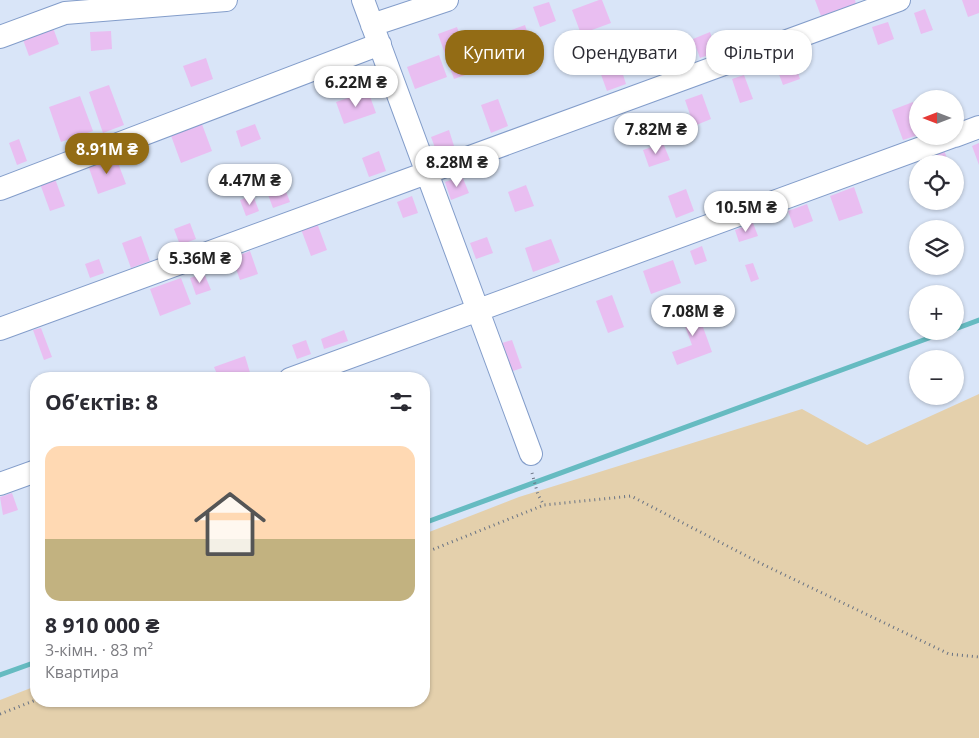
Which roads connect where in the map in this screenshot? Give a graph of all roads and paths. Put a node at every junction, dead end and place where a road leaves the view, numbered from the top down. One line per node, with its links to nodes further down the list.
1 (226, 0): 6 (street)
2 (363, 0): 5 (street)
3 (447, 0): 5 (street)
4 (899, 0): 10 (street)
5 (376, 34): 10 (street); 11 (street)
6 (0, 36)
7 (979, 127): 8 (street)
8 (964, 132)
9 (929, 145): 12 (street)
10 (427, 173): 12 (street); 13 (street)
11 (0, 188)
12 (478, 310): 14 (street); 15 (street)
13 (0, 329)
14 (309, 372)
15 (532, 465): 18 (path)
16 (30, 473): 17 (street)
17 (0, 484)
18 (544, 505): 19 (path); 20 (path)
19 (430, 551)
20 (979, 657)
21 (30, 702): 22 (path)
22 (0, 714)

